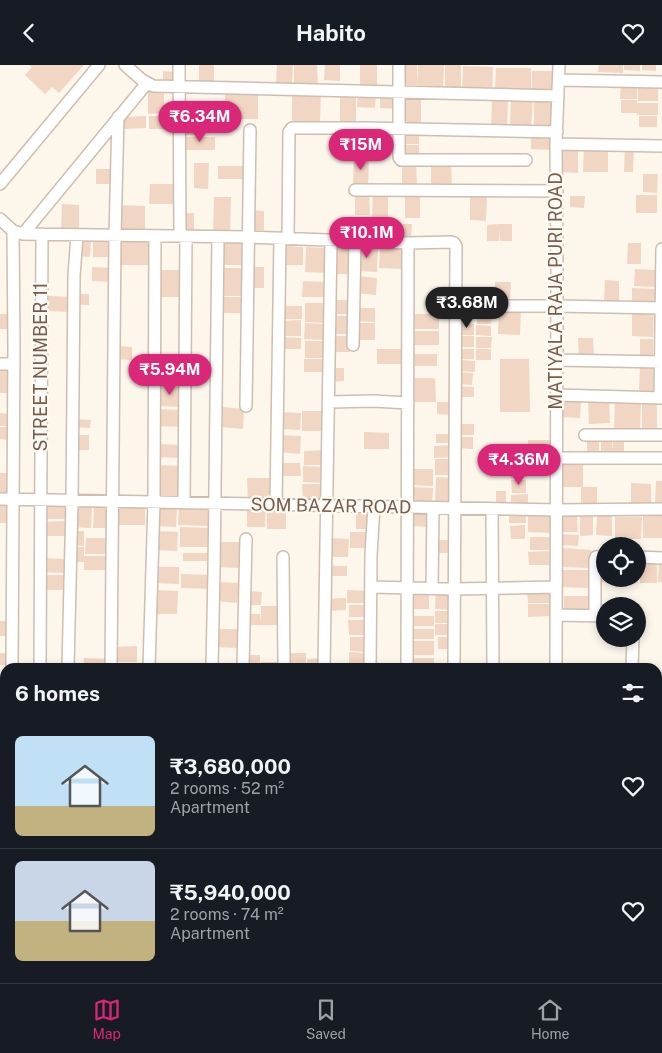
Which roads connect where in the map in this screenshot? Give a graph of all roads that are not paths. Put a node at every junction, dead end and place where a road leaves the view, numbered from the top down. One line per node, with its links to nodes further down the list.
1 (99, 65): 19 (street)
2 (125, 65): 8 (street)
3 (180, 65): 9 (street)
4 (399, 65): 10 (street)
5 (559, 65): 6 (street, MATIYALA RAJA PURI ROAD)
6 (558, 80): 7 (street); 11 (street, MATIYALA RAJA PURI ROAD)
7 (662, 82)
8 (147, 83): 9 (street); 12 (street)
9 (179, 87): 10 (street); 28 (street)
10 (399, 92): 11 (street); 13 (street)
11 (558, 96): 15 (street, MATIYALA RAJA PURI ROAD)
12 (118, 117): 23 (street); 26 (street)
13 (399, 129): 15 (street); 18 (street); 31 (street)
14 (250, 130): 30 (street)
15 (557, 132): 16 (street, MATIYALA RAJA PURI ROAD)
16 (556, 145): 17 (street); 21 (street, MATIYALA RAJA PURI ROAD)
17 (662, 146)
18 (526, 160)
19 (0, 184)
20 (355, 190): 21 (street)
21 (557, 191): 36 (street, MATIYALA RAJA PURI ROAD)
22 (0, 219): 23 (street)
23 (18, 233): 24 (street); 43 (street)
24 (42, 234): 25 (street); 55 (street, STREET NUMBER 11)
25 (77, 235): 26 (street); 56 (street)
26 (115, 235): 27 (street); 57 (street)
27 (155, 235): 28 (street); 58 (street)
28 (183, 236): 29 (street); 59 (street)
29 (218, 237): 30 (street); 60 (street)
30 (248, 237): 31 (street); 48 (street)
31 (284, 238): 32 (street); 61 (street)
32 (331, 240): 33 (street); 46 (street)
33 (355, 240): 34 (street); 39 (street)
34 (408, 243): 37 (street); 47 (street)
35 (662, 249): 38 (street)
36 (557, 306): 37 (street); 38 (street); 40 (street, MATIYALA RAJA PURI ROAD)
37 (456, 307): 66 (street)
38 (661, 308): 41 (street)
39 (353, 345)
40 (557, 360): 41 (street); 44 (street, MATIYALA RAJA PURI ROAD)
41 (661, 362): 45 (street)
42 (0, 365): 43 (street)
43 (14, 365): 54 (street)
44 (557, 395): 45 (street); 51 (street, MATIYALA RAJA PURI ROAD)
45 (661, 398)
46 (328, 402): 47 (street); 62 (street)
47 (408, 403): 64 (street)
48 (246, 406)
49 (585, 435): 50 (street)
50 (662, 435)
51 (557, 457): 52 (street); 69 (street, MATIYALA RAJA PURI ROAD)
52 (662, 457)
53 (0, 499): 54 (street, SOM BAZAR ROAD)
54 (13, 499): 55 (street, SOM BAZAR ROAD); 85 (street)
55 (40, 500): 56 (street, SOM BAZAR ROAD); 86 (street, STREET NUMBER 11)
56 (72, 501): 57 (street, SOM BAZAR ROAD); 87 (street)
57 (113, 501): 58 (street, SOM BAZAR ROAD); 88 (street)
58 (154, 502): 59 (street, SOM BAZAR ROAD); 89 (street)
59 (184, 503): 60 (street, SOM BAZAR ROAD)
60 (215, 503): 61 (street, SOM BAZAR ROAD); 90 (street)
61 (276, 505): 62 (street, SOM BAZAR ROAD)
62 (327, 506): 63 (street, SOM BAZAR ROAD); 93 (street)
63 (374, 506): 64 (street, SOM BAZAR ROAD); 76 (street)
64 (408, 507): 65 (street, SOM BAZAR ROAD); 77 (street)
65 (433, 508): 66 (street, SOM BAZAR ROAD); 79 (street)
66 (455, 508): 67 (street, SOM BAZAR ROAD); 80 (street)
67 (492, 509): 69 (street, SOM BAZAR ROAD); 81 (street)
68 (662, 509): 69 (street, SOM BAZAR ROAD)
69 (557, 510): 78 (street, MATIYALA RAJA PURI ROAD)
70 (246, 539): 91 (street)
71 (283, 557): 92 (street)
72 (596, 557): 75 (street)
73 (646, 557): 74 (street)
74 (662, 558)
75 (596, 571)
76 (371, 587): 77 (street); 94 (street)
77 (408, 587): 79 (street); 95 (street)
78 (556, 587): 81 (street); 82 (street, MATIYALA RAJA PURI ROAD)
79 (432, 588): 80 (street)
80 (454, 589): 81 (street); 96 (street)
81 (492, 589): 97 (street)
82 (556, 615): 83 (street); 98 (street, MATIYALA RAJA PURI ROAD)
83 (596, 616)
84 (633, 647): 99 (street)
85 (12, 663)
86 (40, 663)
87 (68, 663)
88 (111, 663)
89 (149, 663)
90 (212, 663)
91 (243, 663)
92 (284, 663)
93 (324, 663)
94 (370, 663)
95 (407, 663)
96 (454, 663)
97 (493, 663)
98 (556, 663)
99 (632, 663)

